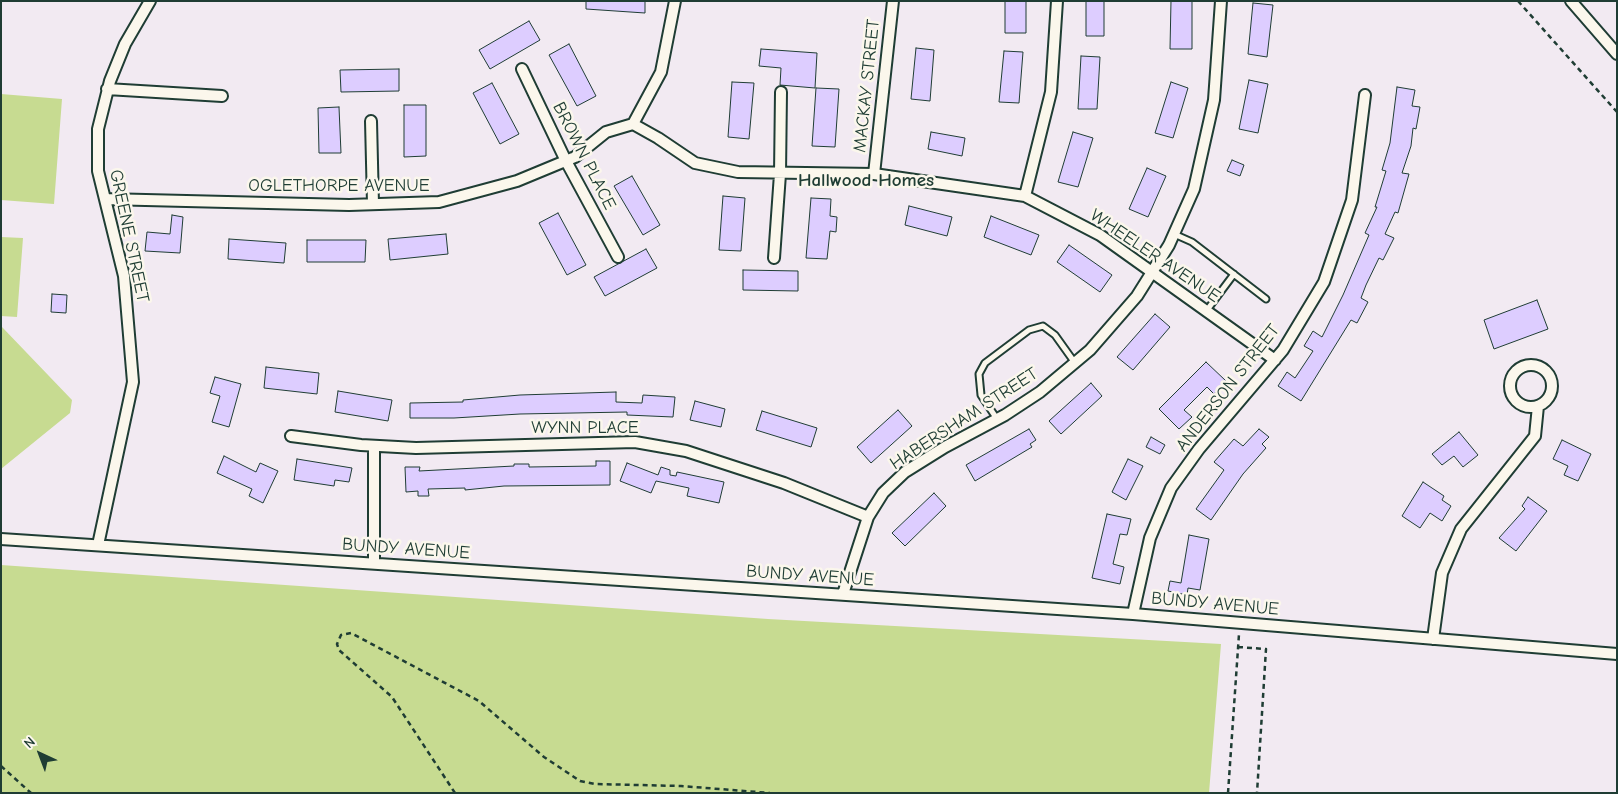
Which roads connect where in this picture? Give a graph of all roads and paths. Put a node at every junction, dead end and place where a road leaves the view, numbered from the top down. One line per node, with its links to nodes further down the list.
1 (150, 1): 10 (street, GREENE STREET)
2 (675, 1): 16 (street)
3 (893, 1): 19 (street, MACKAY STREET)
4 (1057, 1): 20 (street)
5 (1221, 1): 23 (street, HABERSHAM STREET)
6 (1518, 1): 14 (path)
7 (1571, 1): 8 (street)
8 (1617, 54)
9 (522, 69): 17 (street, BROWN PLACE)
10 (107, 90): 13 (street); 21 (street, GREENE STREET)
11 (781, 92): 18 (street)
12 (1365, 95): 30 (street, ANDERSON STREET)
13 (222, 96)
14 (1617, 112)
15 (371, 121): 22 (street)
16 (633, 124): 17 (street, OGLETHORPE AVENUE); 18 (street, WHEELER AVENUE)
17 (566, 161): 22 (street, OGLETHORPE AVENUE); 24 (street, BROWN PLACE)
18 (780, 174): 19 (street, WHEELER AVENUE); 25 (street)
19 (874, 174): 20 (street, WHEELER AVENUE)
20 (1025, 196): 26 (street, WHEELER AVENUE)
21 (106, 199): 22 (street, OGLETHORPE AVENUE); 38 (street, GREENE STREET)
22 (373, 204)
23 (1174, 234): 26 (street, HABERSHAM STREET); 27 (lane)
24 (618, 257)
25 (774, 258)
26 (1153, 271): 29 (street, WHEELER AVENUE); 31 (street, HABERSHAM STREET)
27 (1234, 274): 28 (lane); 29 (lane)
28 (1266, 299)
29 (1207, 310): 30 (street, WHEELER AVENUE)
30 (1275, 360): 41 (street, ANDERSON STREET)
31 (1075, 363): 33 (street, HABERSHAM STREET); 33 (lane)
32 (1538, 406): 32 (street); 43 (street)
33 (997, 419): 36 (street, HABERSHAM STREET)
34 (291, 436): 35 (street, WYNN PLACE)
35 (374, 446): 36 (street, WYNN PLACE); 39 (street)
36 (868, 517): 40 (street, HABERSHAM STREET)
37 (1, 539): 38 (street, BUNDY AVENUE)
38 (98, 545): 39 (street, BUNDY AVENUE)
39 (374, 563): 40 (street, BUNDY AVENUE)
40 (843, 594): 41 (street, BUNDY AVENUE)
41 (1133, 614): 42 (street, BUNDY AVENUE)
42 (1240, 622): 43 (street, BUNDY AVENUE); 44 (path)
43 (1433, 639): 45 (street, BUNDY AVENUE)
44 (1238, 647): 50 (path); 51 (path)
45 (1617, 654)
46 (1, 766): 47 (path)
47 (31, 793)
48 (456, 793): 49 (path)
49 (770, 793)
50 (1228, 793)
51 (1257, 793)

